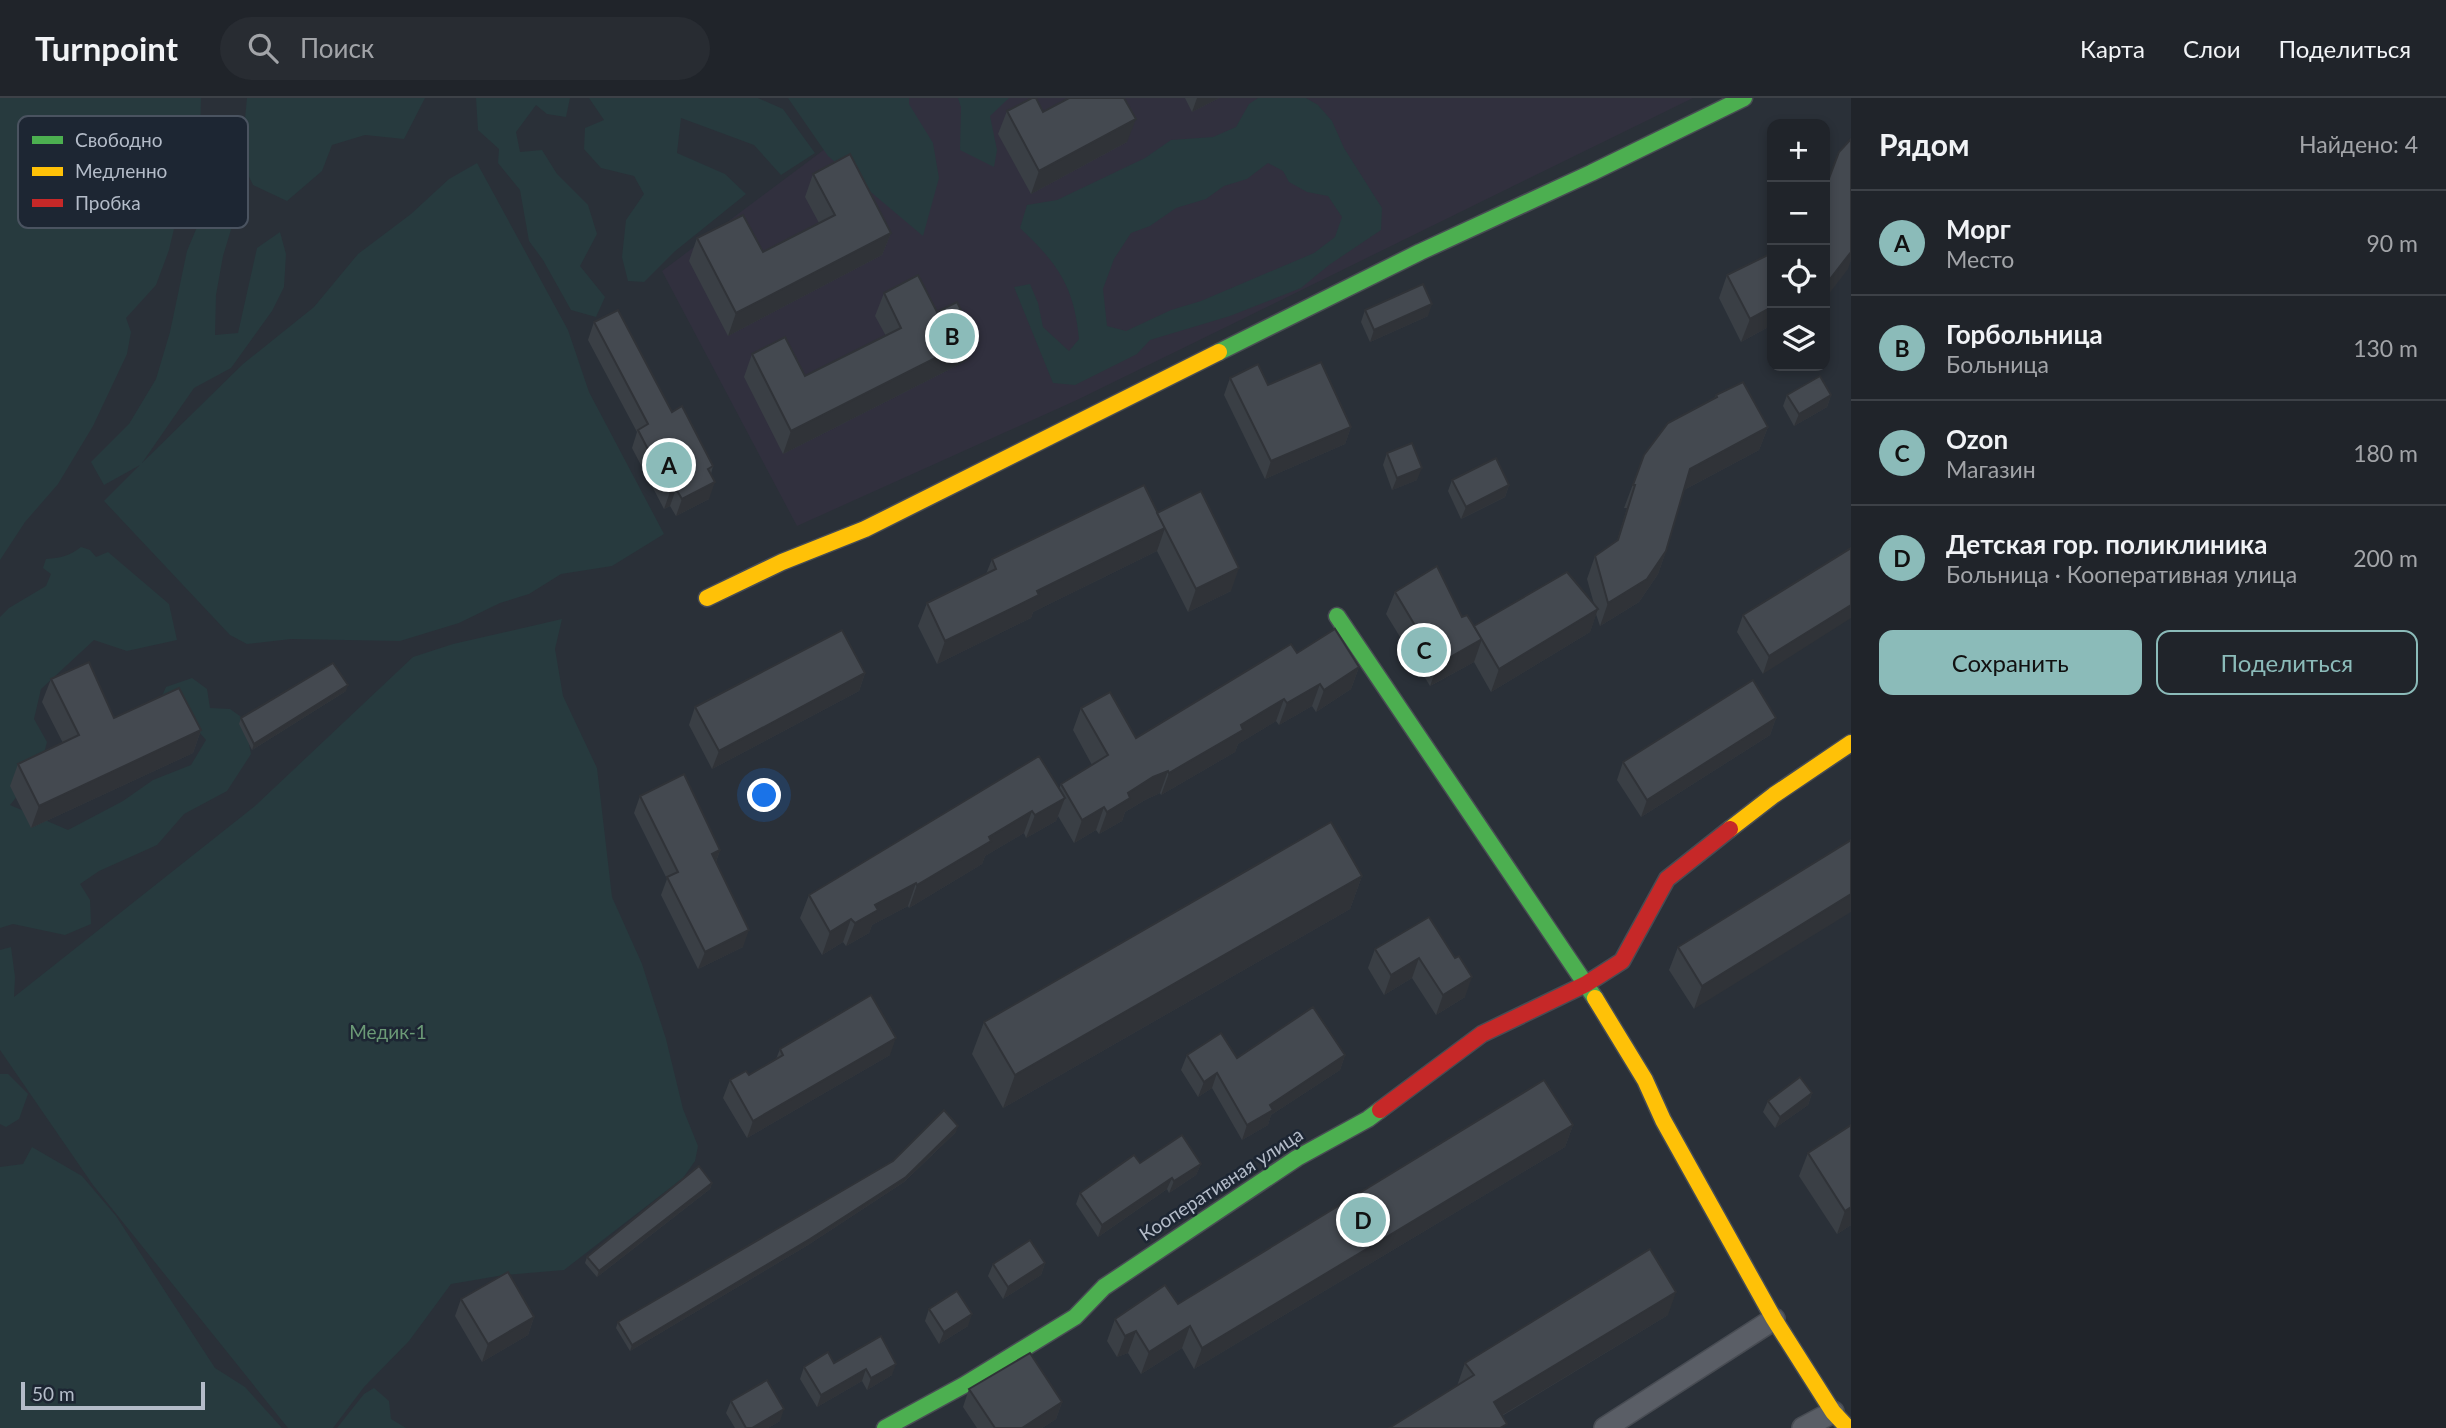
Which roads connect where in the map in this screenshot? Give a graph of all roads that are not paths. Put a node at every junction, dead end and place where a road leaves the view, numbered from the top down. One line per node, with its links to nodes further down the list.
1 (1744, 98): 2 (street)
2 (707, 598)
3 (1337, 616): 5 (street)
4 (1851, 743): 5 (street, Кооперативная улица)
5 (1586, 984): 6 (street); 8 (street, Кооперативная улица)
6 (1774, 1319): 7 (street); 9 (street)
7 (1833, 1412): 10 (street); 11 (street)
8 (885, 1428)
9 (1605, 1428)
10 (1803, 1428)
11 (1848, 1428)

